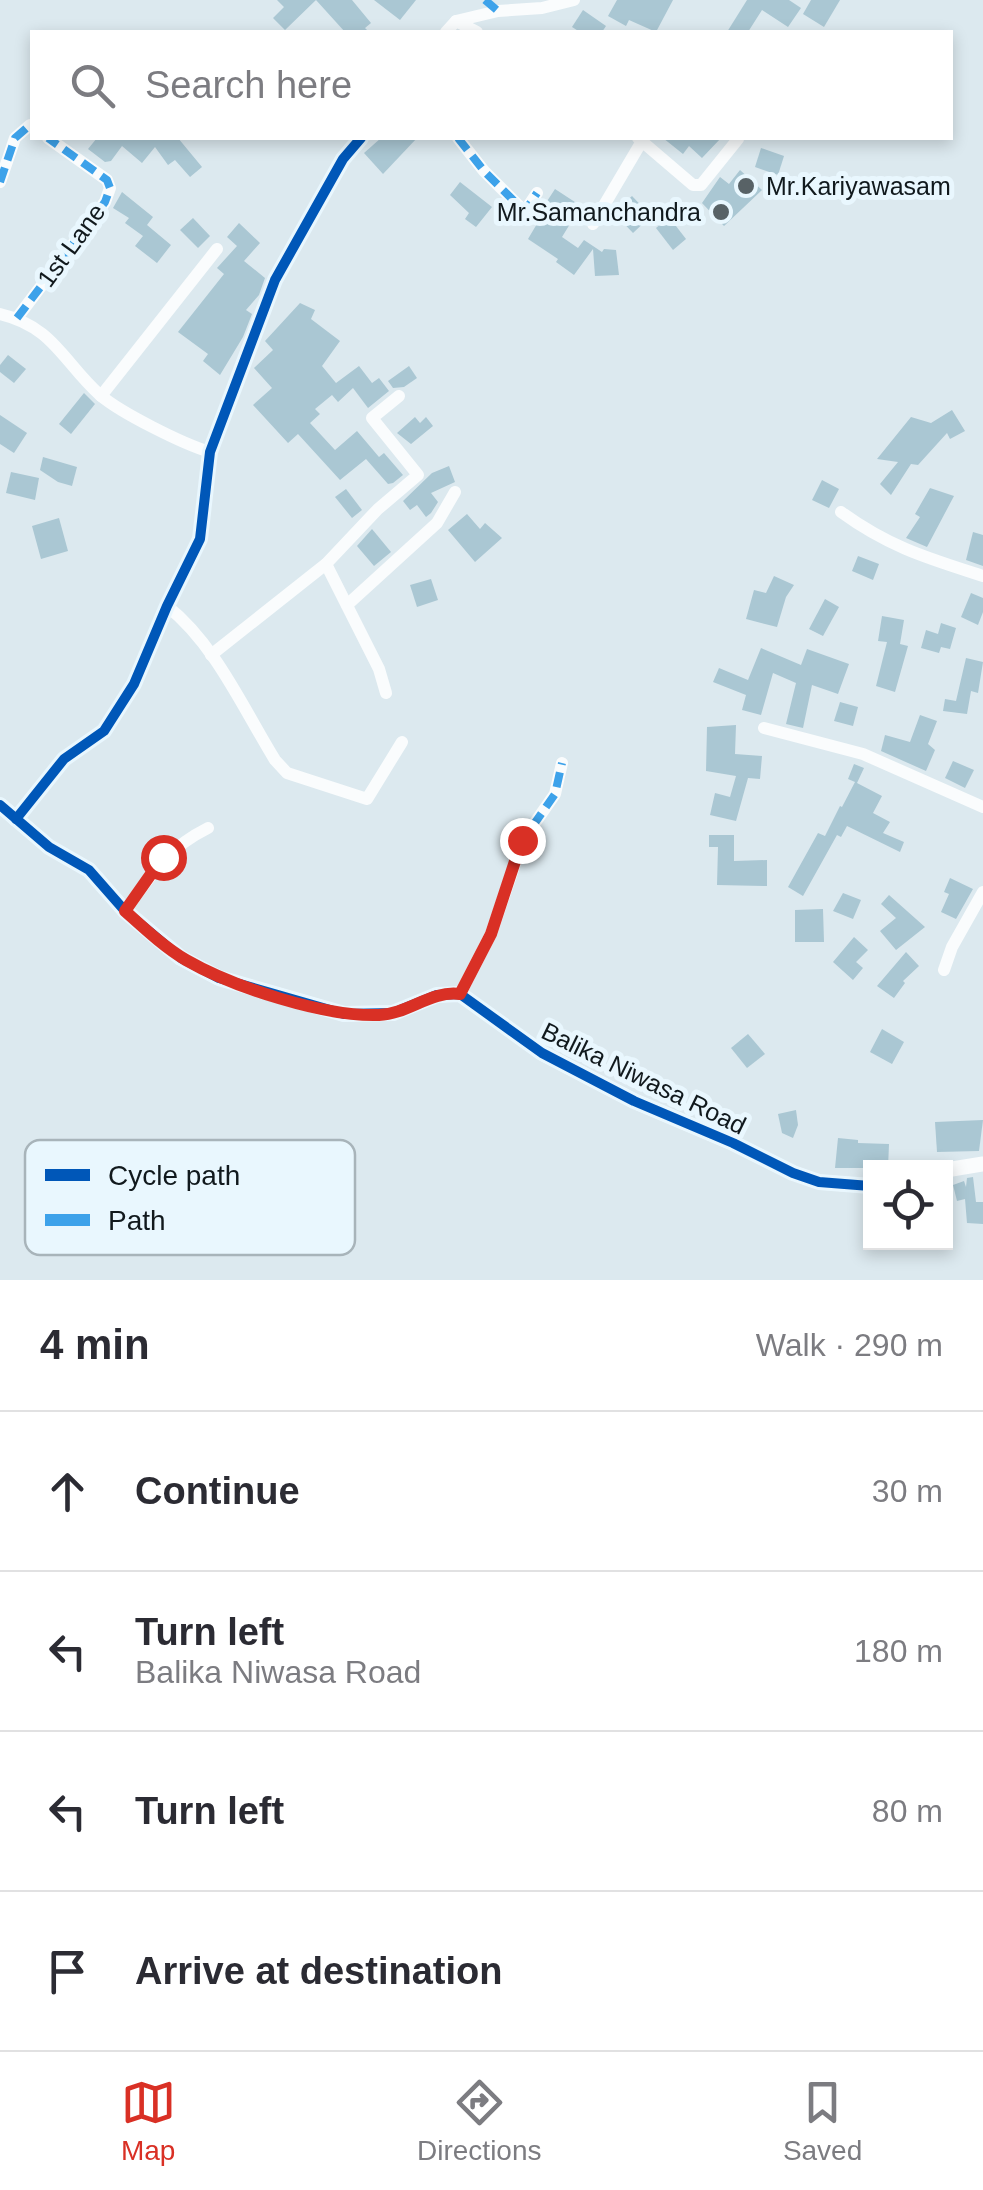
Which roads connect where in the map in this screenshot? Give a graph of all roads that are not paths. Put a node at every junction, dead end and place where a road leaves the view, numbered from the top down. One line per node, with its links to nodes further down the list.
1 (485, 0): 3 (street)
2 (574, 0): 3 (street)
3 (498, 11): 4 (street)
4 (451, 27)
5 (30, 125): 12 (street)
6 (51, 140): 17 (street, 1st Lane)
7 (358, 140): 20 (street)
8 (460, 140): 13 (street)
9 (639, 140): 14 (street)
10 (641, 140): 11 (street)
11 (738, 140)
12 (0, 182)
13 (537, 193)
14 (593, 224)
15 (217, 250): 18 (street)
16 (0, 314): 17 (street)
17 (17, 318): 18 (street)
18 (101, 396): 20 (street)
19 (399, 396): 23 (street)
20 (210, 452): 26 (street)
21 (455, 492): 25 (street)
22 (840, 512): 24 (street)
23 (326, 564): 25 (street); 27 (street)
24 (983, 576)
25 (347, 605): 28 (street)
26 (167, 606): 27 (street); 34 (street)
27 (211, 654): 30 (street)
28 (386, 692)
29 (764, 728): 33 (street)
30 (402, 742)
31 (562, 764): 39 (street)
32 (0, 805): 34 (street)
33 (983, 808)
34 (16, 819): 37 (street)
35 (208, 828): 37 (street)
36 (983, 892): 38 (street)
37 (125, 911): 39 (street)
38 (944, 970)
39 (460, 994): 42 (street, Balika Niwasa Road)
40 (983, 1164): 41 (street)
41 (953, 1169)
42 (863, 1185)

